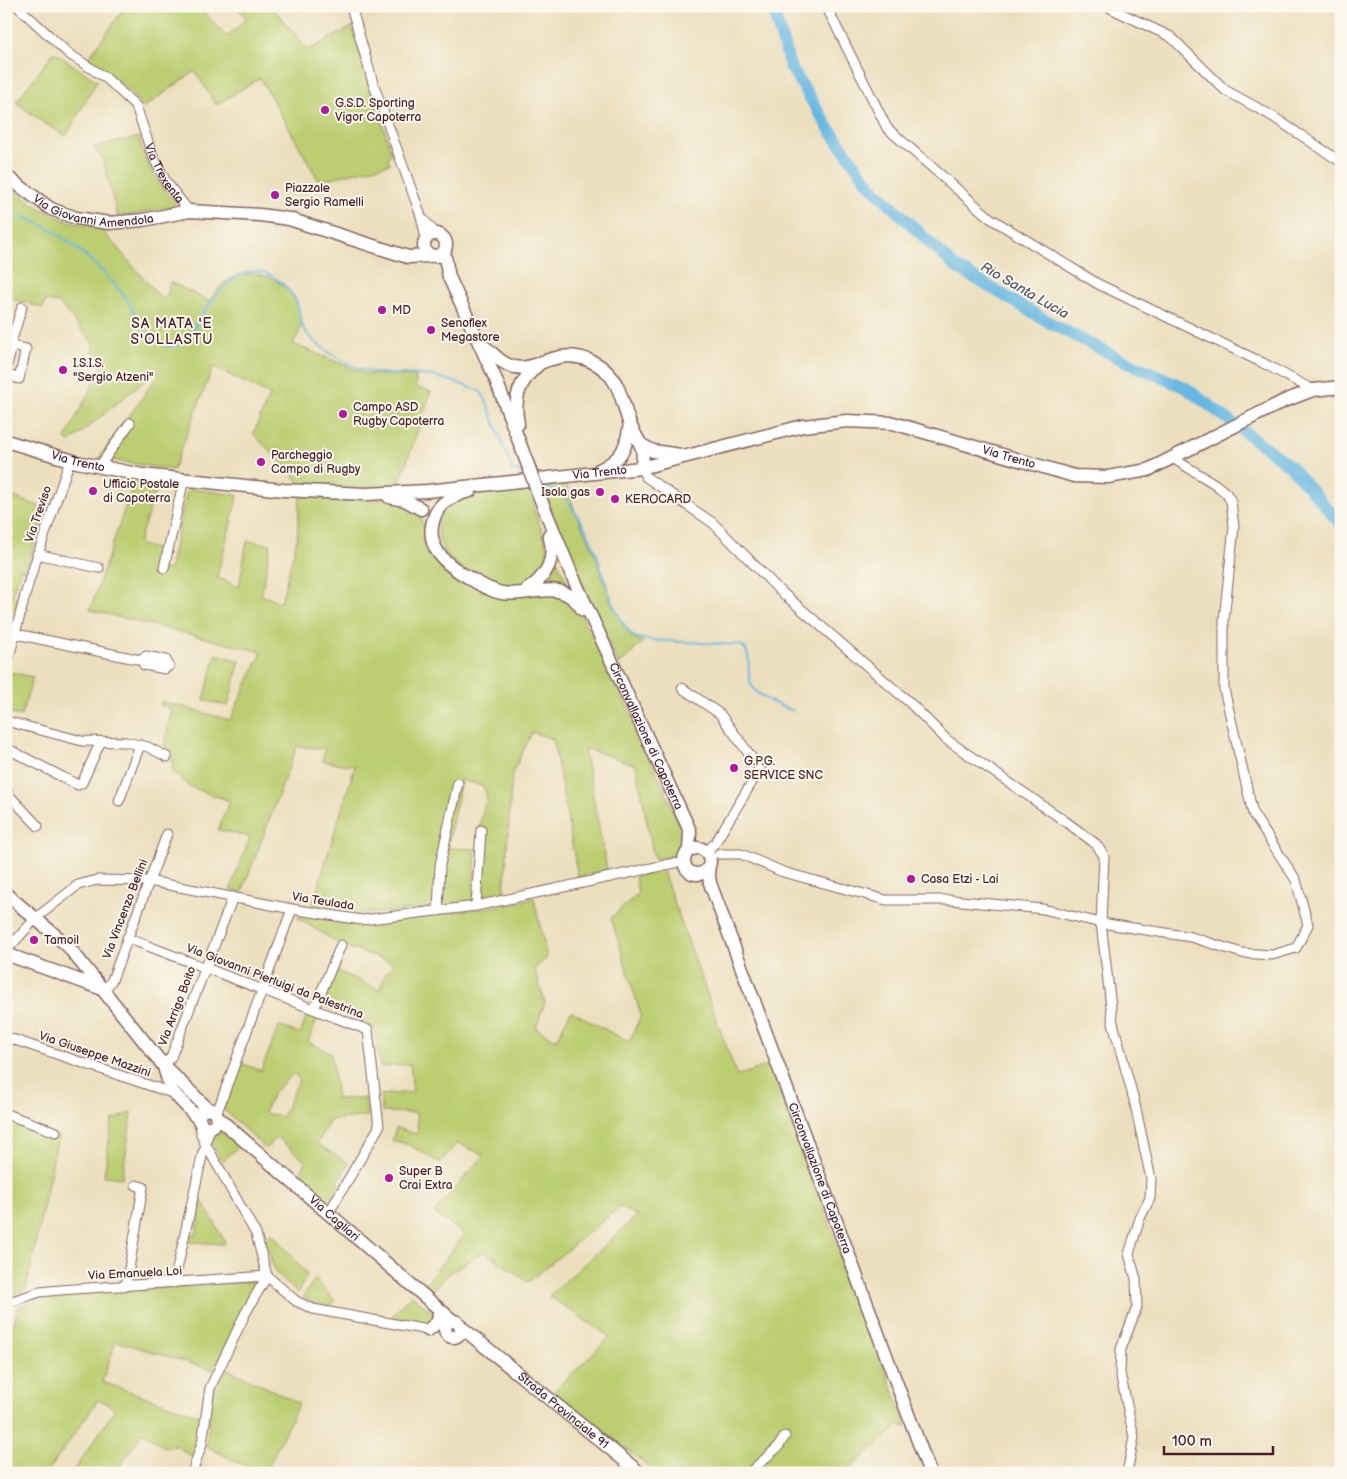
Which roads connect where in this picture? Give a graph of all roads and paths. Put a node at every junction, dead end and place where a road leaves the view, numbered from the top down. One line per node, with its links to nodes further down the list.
1 (16, 6): 7 (street, Via Trexenta)
2 (351, 6): 8 (street)
3 (826, 6): 18 (street)
4 (1106, 6): 5 (street)
5 (1341, 162)
6 (6, 176): 7 (street, Via Giovanni Amendola)
7 (189, 211): 9 (street, Via Trexenta)
8 (429, 239): 9 (street); 10 (street); 10 (street)
9 (395, 251): 10 (street, Via Trexenta)
10 (436, 255): 12 (street)
11 (22, 307): 13 (street)
12 (480, 344): 14 (street); 21 (street)
13 (9, 346): 15 (street); 16 (street)
14 (541, 362): 20 (street); 21 (street)
15 (6, 369)
16 (6, 374)
17 (1341, 387): 18 (street, Via Trento)
18 (1313, 390): 26 (street, Via Trento)
19 (130, 423): 28 (street)
20 (630, 424): 23 (street); 24 (street)
21 (518, 438): 35 (street, Circonvallazione di Capoterra, bridge)
22 (6, 441): 27 (street, Via Trento)
23 (642, 445): 25 (street); 29 (street)
24 (626, 448): 29 (street); 30 (street)
25 (690, 456): 26 (street, Via Trento); 29 (street, Via Trento)
26 (1178, 456): 67 (street, Via Teulada)
27 (70, 460): 28 (street, Via Trento); 39 (street, Via Treviso)
28 (99, 467): 31 (street, Via Trento)
29 (641, 468): 30 (street, Via Trento); 67 (street)
30 (594, 473): 32 (street, Via Trento)
31 (184, 479): 34 (street, Via Trento); 41 (street)
32 (491, 483): 33 (street, Via Trento); 37 (street)
33 (427, 490): 34 (street, Via Trento); 36 (street); 37 (street)
34 (366, 494): 36 (street)
35 (543, 506): 42 (street); 44 (street, Circonvallazione di Capoterra)
36 (421, 509): 38 (street)
37 (436, 512): 38 (street)
38 (432, 533): 42 (street)
39 (37, 554): 40 (street); 43 (street, Via Treviso)
40 (99, 568)
41 (164, 568)
42 (524, 591): 44 (street)
43 (16, 634): 45 (street); 46 (street, Via Treviso)
44 (601, 638): 59 (street, Circonvallazione di Capoterra)
45 (141, 660)
46 (6, 668)
47 (682, 688): 59 (street)
48 (6, 721): 49 (street)
49 (100, 743): 50 (street); 51 (street)
50 (140, 745): 52 (street); 55 (street)
51 (6, 748)
52 (167, 757)
53 (458, 783): 65 (street)
54 (6, 792): 56 (street)
55 (118, 801)
56 (38, 826)
57 (481, 830): 63 (street)
58 (167, 834): 60 (street, Via Vincenzo Bellini)
59 (698, 859): 63 (street, Via Teulada); 67 (street, Via Teulada); 94 (street, Circonvallazione di Capoterra)
60 (149, 881): 62 (street, Via Teulada); 66 (street, Via Teulada); 68 (street, Via Vincenzo Bellini)
61 (6, 894): 66 (street)
62 (233, 897): 64 (street, Via Teulada); 71 (street, Via Arrigo Boito)
63 (476, 906): 65 (street, Via Teulada)
64 (292, 909): 65 (street, Via Teulada); 73 (street)
65 (438, 911)
66 (36, 918): 70 (street, Via Teulada); 72 (street)
67 (1101, 923): 95 (street)
68 (127, 938): 71 (street, Via Giovanni Pierluigi da Palestrina); 72 (street, Via Vincenzo Bellini)
69 (341, 945): 74 (street)
70 (6, 952): 72 (street)
71 (205, 968): 73 (street, Via Giovanni Pierluigi da Palestrina); 76 (street, Via Arrigo Boito)
72 (102, 990): 76 (street)
73 (264, 990): 74 (street, Via Giovanni Pierluigi da Palestrina); 79 (street)
74 (314, 1009): 82 (street, Via Giovanni Pierluigi da Palestrina)
75 (6, 1037): 77 (street, Via Giuseppe Mazzini)
76 (163, 1065): 77 (street)
77 (174, 1085): 79 (street); 79 (street)
78 (6, 1114): 80 (street)
79 (209, 1123): 82 (street, Via Cagliari); 83 (street); 84 (street)
80 (56, 1132)
81 (136, 1186): 85 (street)
82 (328, 1214): 87 (street, Via Cagliari)
83 (266, 1276): 84 (street, Via Emanuela Loi); 89 (street); 91 (street)
84 (174, 1283): 85 (street, Via Emanuela Loi)
85 (126, 1286): 86 (street, Via Emanuela Loi)
86 (6, 1303)
87 (438, 1310): 88 (street, Via Cagliari); 89 (street)
88 (452, 1328): 89 (street, Strada Provinciale 91); 92 (street, Strada Provinciale 91)
89 (428, 1330)
90 (785, 1436): 93 (street)
91 (192, 1473)
92 (640, 1473)
93 (749, 1473)
94 (930, 1473)
95 (1127, 1473)

